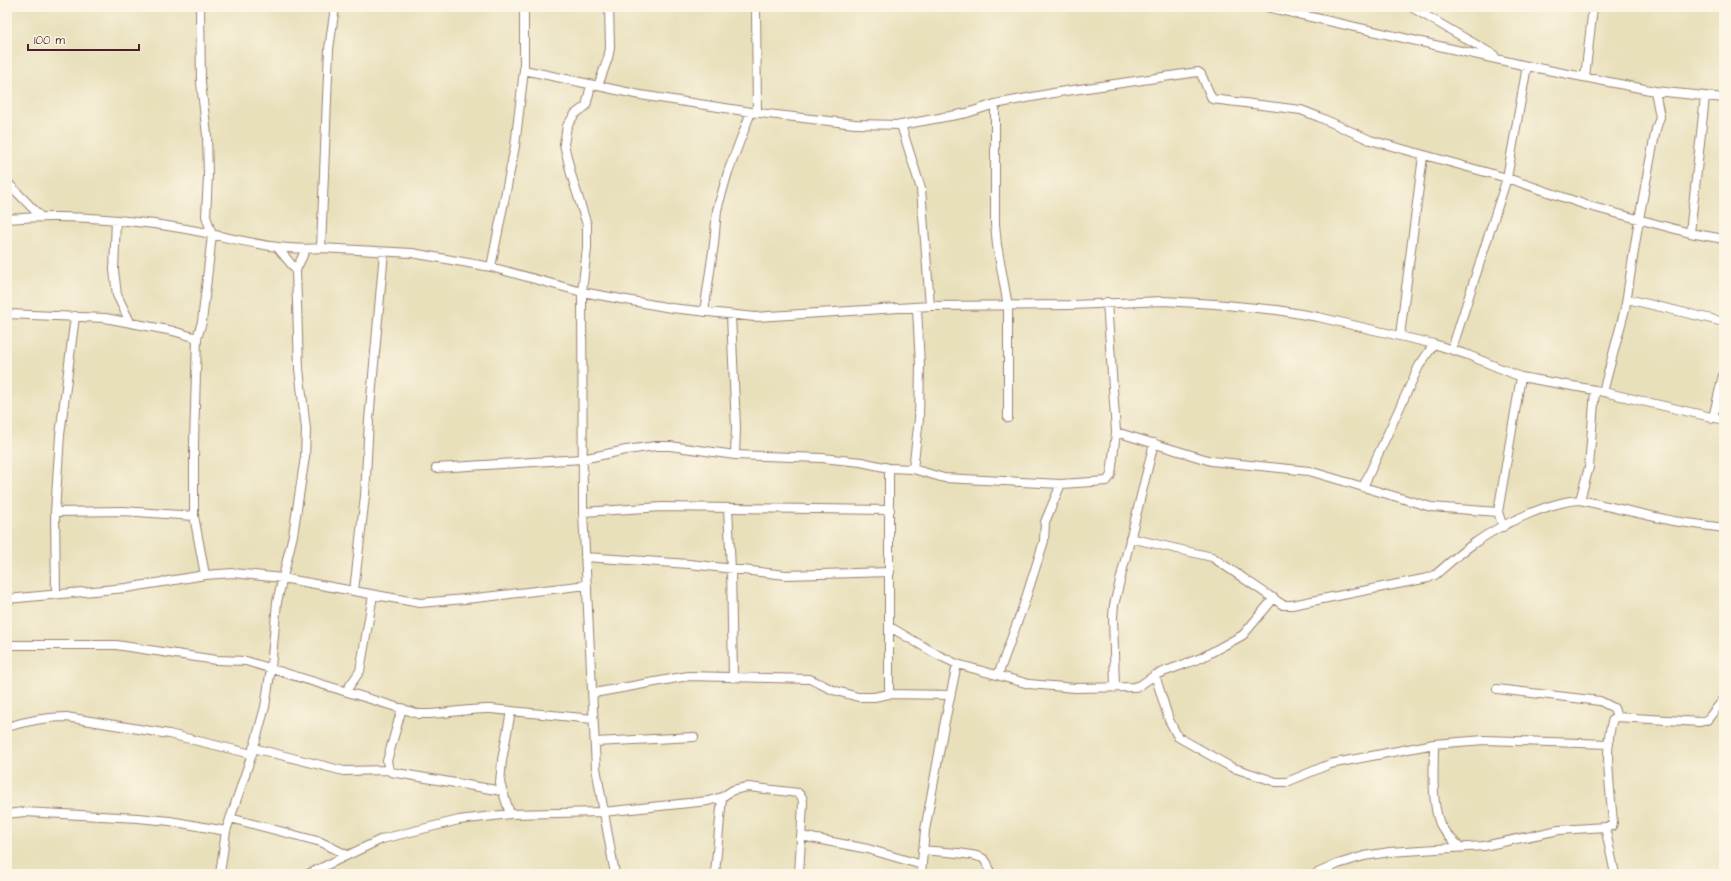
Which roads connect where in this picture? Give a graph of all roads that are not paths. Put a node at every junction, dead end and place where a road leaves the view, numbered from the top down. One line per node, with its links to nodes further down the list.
1 (200, 7): 28 (street)
2 (335, 7): 31 (street)
3 (524, 7): 11 (street)
4 (609, 7): 13 (street)
5 (756, 7): 18 (street)
6 (1267, 7): 9 (street)
7 (1411, 7): 9 (street)
8 (1593, 7): 12 (street)
9 (1502, 59): 10 (street)
10 (1527, 66): 12 (street); 21 (street)
11 (524, 70): 13 (street); 34 (street)
12 (1585, 77): 14 (street)
13 (594, 86): 18 (street); 36 (street)
14 (1655, 91): 15 (street); 25 (street)
15 (1705, 97): 16 (street); 27 (street)
16 (1724, 98)
17 (995, 104): 19 (street); 20 (street); 40 (street)
18 (754, 113): 19 (street); 42 (street)
19 (901, 125): 39 (street)
20 (1423, 156): 21 (street); 48 (street)
21 (1507, 178): 25 (street); 51 (street)
22 (7, 182): 23 (street)
23 (41, 217): 24 (street); 26 (street)
24 (7, 219)
25 (1639, 219): 27 (street); 37 (street)
26 (116, 220): 28 (street); 46 (street)
27 (1690, 233): 29 (street)
28 (212, 235): 30 (street); 49 (street)
29 (1724, 239)
30 (277, 247): 32 (street); 35 (street)
31 (321, 248): 32 (street); 33 (street)
32 (306, 249): 35 (street)
33 (384, 252): 34 (street); 84 (street)
34 (491, 267): 36 (street)
35 (296, 270): 82 (street)
36 (582, 292): 42 (street); 62 (street)
37 (1627, 299): 47 (street); 55 (street)
38 (1107, 302): 40 (street); 48 (street); 59 (street)
39 (930, 306): 40 (street); 41 (street)
40 (1008, 306): 56 (street)
41 (917, 308): 45 (street); 65 (street)
42 (704, 312): 45 (street)
43 (7, 314): 44 (street)
44 (75, 316): 46 (street); 71 (street)
45 (731, 316): 61 (street)
46 (130, 322): 49 (street)
47 (1724, 322)
48 (1400, 335): 50 (street)
49 (197, 338): 74 (street)
50 (1434, 344): 51 (street); 67 (street)
51 (1452, 349): 53 (street)
52 (1724, 371): 57 (street)
53 (1521, 377): 54 (street); 73 (street)
54 (1595, 390): 55 (street); 68 (street)
55 (1603, 392): 57 (street)
56 (1008, 418)
57 (1713, 418): 58 (street)
58 (1724, 420)
59 (1116, 432): 60 (street); 66 (street)
60 (1154, 443): 67 (street); 77 (street)
61 (735, 455): 62 (street); 64 (street)
62 (582, 459): 63 (street); 72 (street)
63 (436, 468)
64 (889, 468): 65 (street); 70 (street)
65 (913, 469): 66 (street)
66 (1061, 484): 93 (street)
67 (1363, 487): 73 (street)
68 (1580, 500): 75 (street); 76 (street)
69 (728, 508): 70 (street); 72 (street); 79 (street)
70 (890, 510): 80 (street)
71 (55, 512): 74 (street); 85 (street)
72 (583, 512): 78 (street)
73 (1498, 512): 75 (street)
74 (194, 516): 81 (street)
75 (1503, 527): 87 (street)
76 (1724, 528)
77 (1130, 538): 87 (street); 96 (street)
78 (585, 557): 79 (street); 83 (street)
79 (731, 569): 80 (street); 95 (street)
80 (890, 572): 89 (street)
81 (206, 575): 82 (street); 85 (street)
82 (282, 578): 84 (street); 92 (street)
83 (587, 585): 86 (street); 99 (street)
84 (354, 591): 86 (street)
85 (56, 593): 88 (street)
86 (373, 595): 98 (street)
87 (1274, 598): 94 (street)
88 (7, 599)
89 (890, 627): 91 (street); 100 (street)
90 (7, 645): 92 (street)
91 (957, 664): 93 (street); 101 (street)
92 (271, 668): 98 (street); 112 (street)
93 (998, 675): 96 (street)
94 (1155, 675): 96 (street); 110 (street)
95 (733, 678): 99 (street); 100 (street)
96 (1115, 688)
97 (1498, 689): 105 (street)
98 (346, 691): 103 (street)
99 (594, 694): 106 (street)
100 (889, 694): 101 (street)
101 (950, 695): 124 (street)
102 (1724, 699): 105 (street)
103 (402, 708): 104 (street); 113 (street)
104 (511, 711): 106 (street); 114 (street)
105 (1617, 717): 111 (street)
106 (593, 719): 109 (street)
107 (7, 727): 112 (street)
108 (694, 737): 109 (street)
109 (594, 742): 116 (street)
110 (1434, 744): 111 (street); 123 (street)
111 (1609, 744): 120 (street)
112 (253, 751): 113 (street); 119 (street)
113 (389, 770): 114 (street)
114 (502, 791): 118 (street)
115 (722, 797): 116 (street); 122 (street); 130 (street)
116 (603, 812): 118 (street); 129 (street)
117 (7, 814): 121 (street)
118 (510, 814): 125 (street)
119 (230, 818): 121 (street); 125 (street)
120 (1605, 827): 123 (street); 135 (street)
121 (226, 831): 127 (street)
122 (801, 836): 126 (street); 131 (street)
123 (1460, 847): 134 (street)
124 (922, 850): 126 (street); 133 (street)
125 (347, 855): 128 (street)
126 (922, 865): 132 (street)
127 (220, 874)
128 (308, 874)
129 (615, 874)
130 (715, 874)
131 (799, 874)
132 (921, 874)
133 (990, 874)
134 (1315, 874)
135 (1615, 874)

